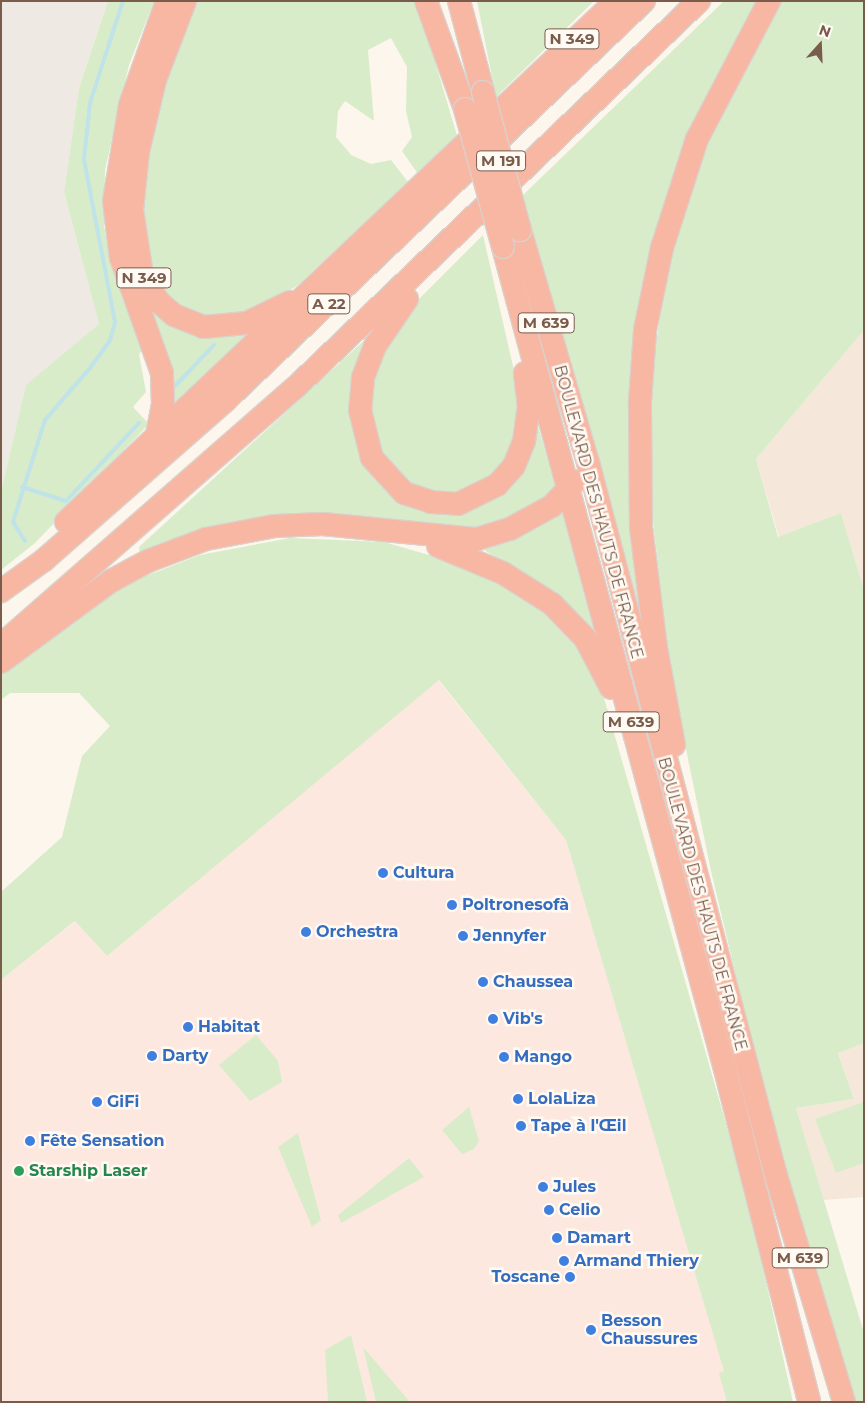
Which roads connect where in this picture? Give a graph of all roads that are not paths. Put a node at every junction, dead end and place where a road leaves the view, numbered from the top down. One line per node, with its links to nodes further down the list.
1 (167, 1): 20 (highway)
2 (185, 1): 15 (highway, N 349)
3 (426, 1): 14 (highway)
4 (437, 1): 14 (highway, M 191)
5 (459, 1): 13 (highway, M 191)
6 (470, 1): 13 (highway)
7 (607, 1): 12 (highway, N 349)
8 (616, 1): 12 (highway)
9 (644, 1): 23 (highway, A 22)
10 (699, 1): 16 (highway, A 22)
11 (769, 1): 27 (highway)
12 (537, 77): 15 (highway)
13 (483, 92): 17 (highway, M 191, bridge)
14 (465, 109): 18 (highway, M 191, bridge)
15 (378, 230): 20 (highway)
16 (462, 230): 18 (highway); 24 (highway, A 22)
17 (520, 230): 19 (highway, BOULEVARD DES HAUTS DE FRANCE / M 639)
18 (503, 247): 21 (highway, BOULEVARD DES HAUTS DE FRANCE / M 639)
19 (572, 415): 21 (highway); 27 (highway, BOULEVARD DES HAUTS DE FRANCE / M 639)
20 (157, 435): 23 (highway)
21 (569, 493): 22 (highway); 26 (highway, BOULEVARD DES HAUTS DE FRANCE / M 639)
22 (391, 531): 25 (highway); 26 (highway)
23 (1, 591)
24 (1, 645)
25 (1, 662)
26 (638, 746): 28 (highway, BOULEVARD DES HAUTS DE FRANCE / M 639)
27 (708, 925): 29 (highway, BOULEVARD DES HAUTS DE FRANCE / M 639)
28 (809, 1402)
29 (844, 1402)

